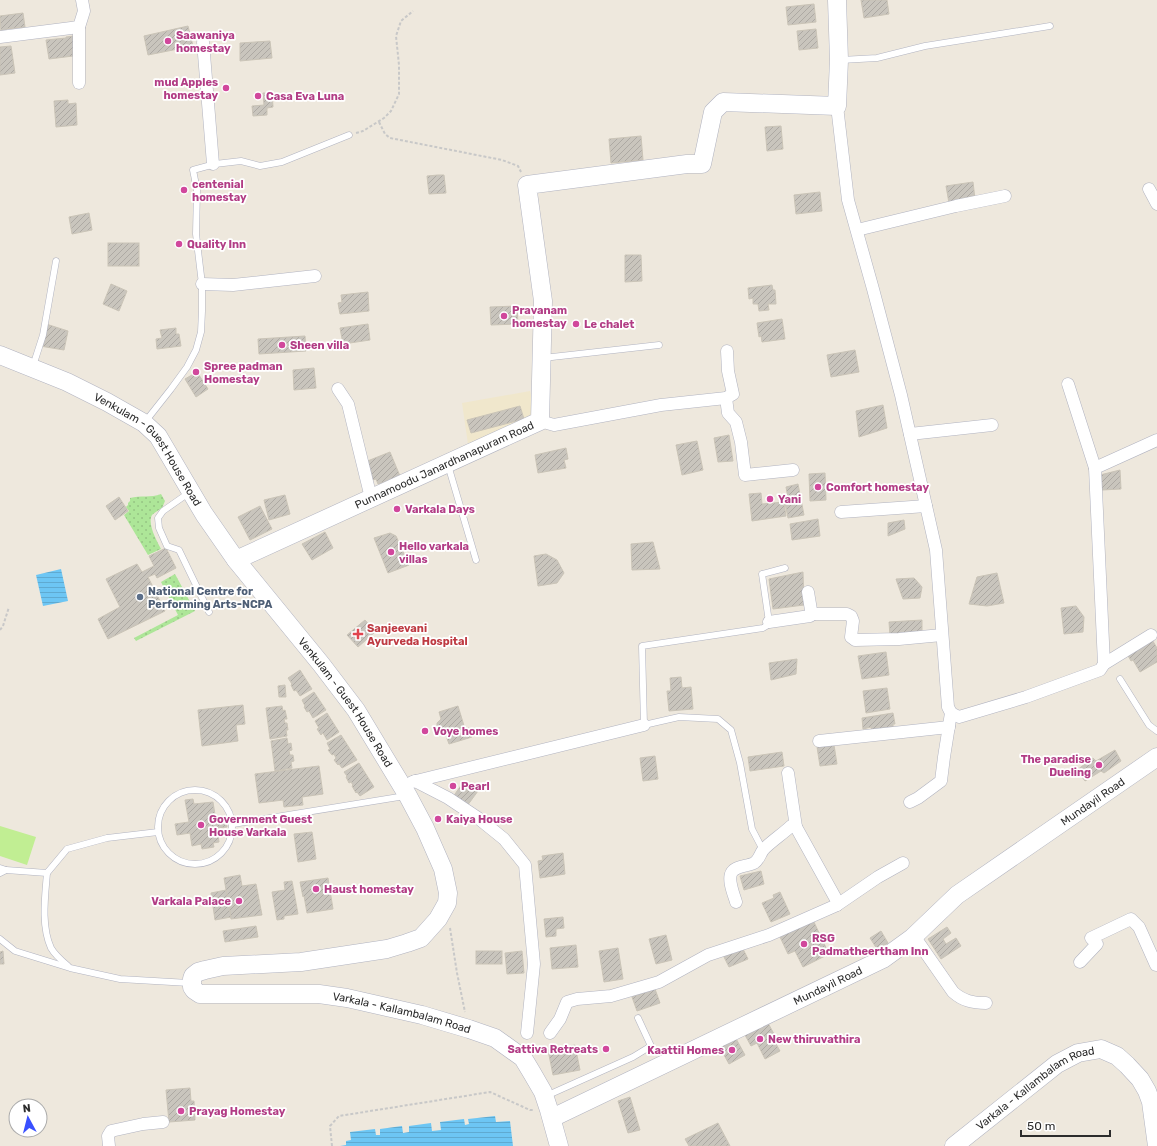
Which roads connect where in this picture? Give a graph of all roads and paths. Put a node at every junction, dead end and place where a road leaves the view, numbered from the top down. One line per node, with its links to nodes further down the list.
1 (82, 0): 5 (street)
2 (837, 0): 8 (main road)
3 (413, 11): 11 (path)
4 (1050, 26): 8 (lane)
5 (79, 27): 6 (street); 9 (street)
6 (0, 37)
7 (203, 42): 13 (street)
8 (839, 60): 10 (main road)
9 (79, 83)
10 (837, 106): 14 (main road); 18 (street)
11 (379, 122): 12 (path); 14 (path)
12 (349, 135): 13 (lane)
13 (213, 164): 21 (lane)
14 (527, 185): 25 (main road, Punnamoodu Janardhanapuram Road)
15 (1149, 189): 17 (street)
16 (1005, 196): 18 (street)
17 (1157, 204)
18 (857, 230): 33 (street)
19 (56, 261): 26 (lane)
20 (315, 276): 21 (street)
21 (202, 284): 31 (lane)
22 (659, 345): 25 (lane)
23 (727, 352): 29 (street)
24 (0, 355): 26 (main road, Venkulam - Guest House Road)
25 (541, 358): 30 (main road, Punnamoodu Janardhanapuram Road)
26 (32, 368): 31 (main road, Venkulam - Guest House Road)
27 (1068, 384): 36 (street)
28 (338, 389): 39 (street)
29 (726, 398): 30 (street); 37 (street)
30 (540, 421): 35 (main road, Punnamoodu Janardhanapuram Road)
31 (144, 423): 38 (main road, Venkulam - Guest House Road)
32 (992, 425): 33 (street)
33 (910, 434): 40 (street)
34 (1157, 440): 36 (street)
35 (448, 463): 39 (main road, Punnamoodu Janardhanapuram Road); 43 (lane)
36 (1095, 468): 53 (street)
37 (792, 470)
38 (191, 492): 42 (main road, Venkulam - Guest House Road); 47 (lane)
39 (372, 498): 42 (main road, Punnamoodu Janardhanapuram Road)
40 (926, 506): 41 (street); 51 (street)
41 (841, 512)
42 (236, 560): 62 (main road, Venkulam - Guest House Road)
43 (476, 560)
44 (785, 568): 49 (lane)
45 (808, 592): 48 (street)
46 (9, 607): 50 (path)
47 (209, 612)
48 (813, 614): 49 (street); 51 (street)
49 (769, 622): 56 (lane)
50 (0, 630)
51 (942, 634): 55 (street)
52 (1151, 635): 53 (street)
53 (1104, 664): 55 (street)
54 (1120, 679): 58 (lane)
55 (952, 713): 57 (street)
56 (644, 725): 62 (street); 67 (lane)
57 (949, 726): 59 (street); 63 (street)
58 (1157, 731)
59 (819, 741)
60 (1157, 756): 74 (main road, Mundayil Road)
61 (788, 773): 65 (street)
62 (408, 788): 64 (lane); 79 (main road, Venkulam - Guest House Road); 84 (street)
63 (910, 802)
64 (233, 824): 66 (lane); 66 (lane)
65 (796, 827): 67 (street); 72 (street)
66 (158, 832): 70 (lane)
67 (763, 850): 71 (street)
68 (903, 863): 72 (street)
69 (2, 870): 70 (lane)
70 (47, 873): 78 (lane)
71 (736, 902)
72 (837, 905): 83 (street)
73 (450, 926): 82 (path)
74 (914, 936): 80 (street); 85 (main road, Mundayil Road)
75 (0, 939): 78 (lane)
76 (1080, 962): 77 (street)
77 (1157, 965)
78 (70, 968): 79 (lane)
79 (192, 979): 82 (main road, Varkala - Kallambalam Road)
80 (986, 1003)
81 (638, 1018): 85 (lane)
82 (469, 1029): 85 (main road, Varkala - Kallambalam Road)
83 (550, 1032)
84 (527, 1033)
85 (548, 1108): 88 (path); 89 (main road, Varkala - Kallambalam Road)
86 (163, 1122): 87 (street)
87 (109, 1146)
88 (332, 1146)
89 (559, 1146)
90 (954, 1146): 91 (main road, Varkala - Kallambalam Road)
91 (1157, 1146)

